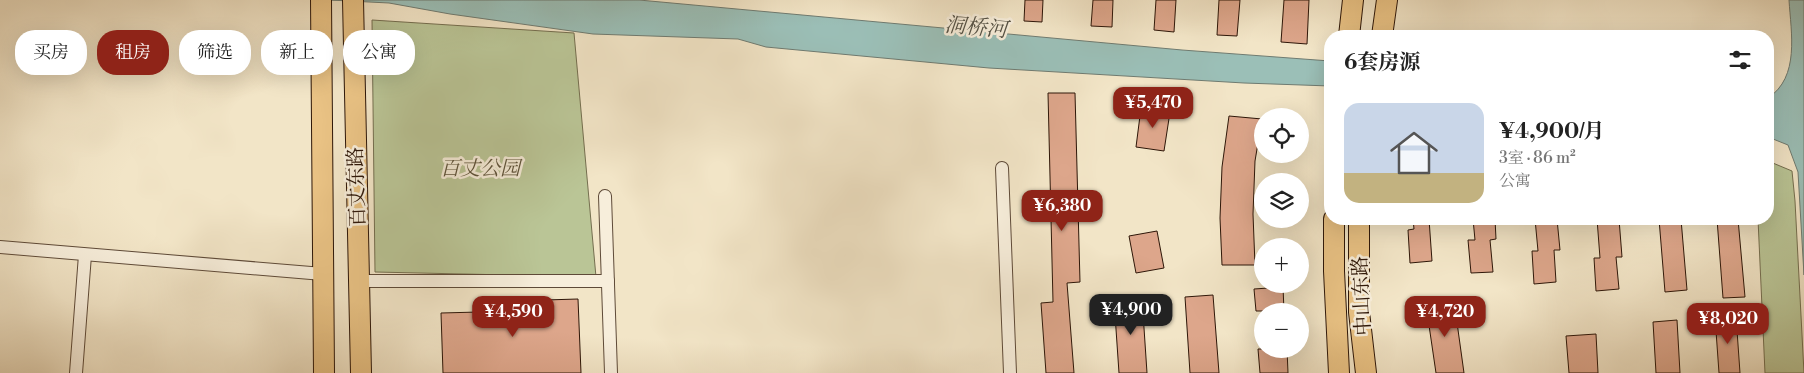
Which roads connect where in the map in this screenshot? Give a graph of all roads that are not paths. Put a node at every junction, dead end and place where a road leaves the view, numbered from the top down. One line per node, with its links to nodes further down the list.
1 (321, 0): 13 (main road, 百丈东路)
2 (353, 0): 14 (main road, 百丈东路)
3 (1353, 0): 5 (main road)
4 (1387, 0): 6 (main road)
5 (1350, 30)
6 (1383, 30)
7 (1002, 168): 20 (street)
8 (605, 196): 15 (street)
9 (1334, 225): 21 (main road, 中山东路)
10 (1359, 225): 22 (main road, 中山东路)
11 (0, 247): 12 (street)
12 (85, 255): 13 (street); 16 (street)
13 (323, 274): 17 (main road, 百丈东路)
14 (359, 281): 15 (street); 18 (main road, 百丈东路)
15 (608, 281): 19 (street)
16 (76, 373)
17 (324, 373)
18 (361, 373)
19 (610, 373)
20 (1010, 373)
21 (1339, 373)
22 (1366, 373)

